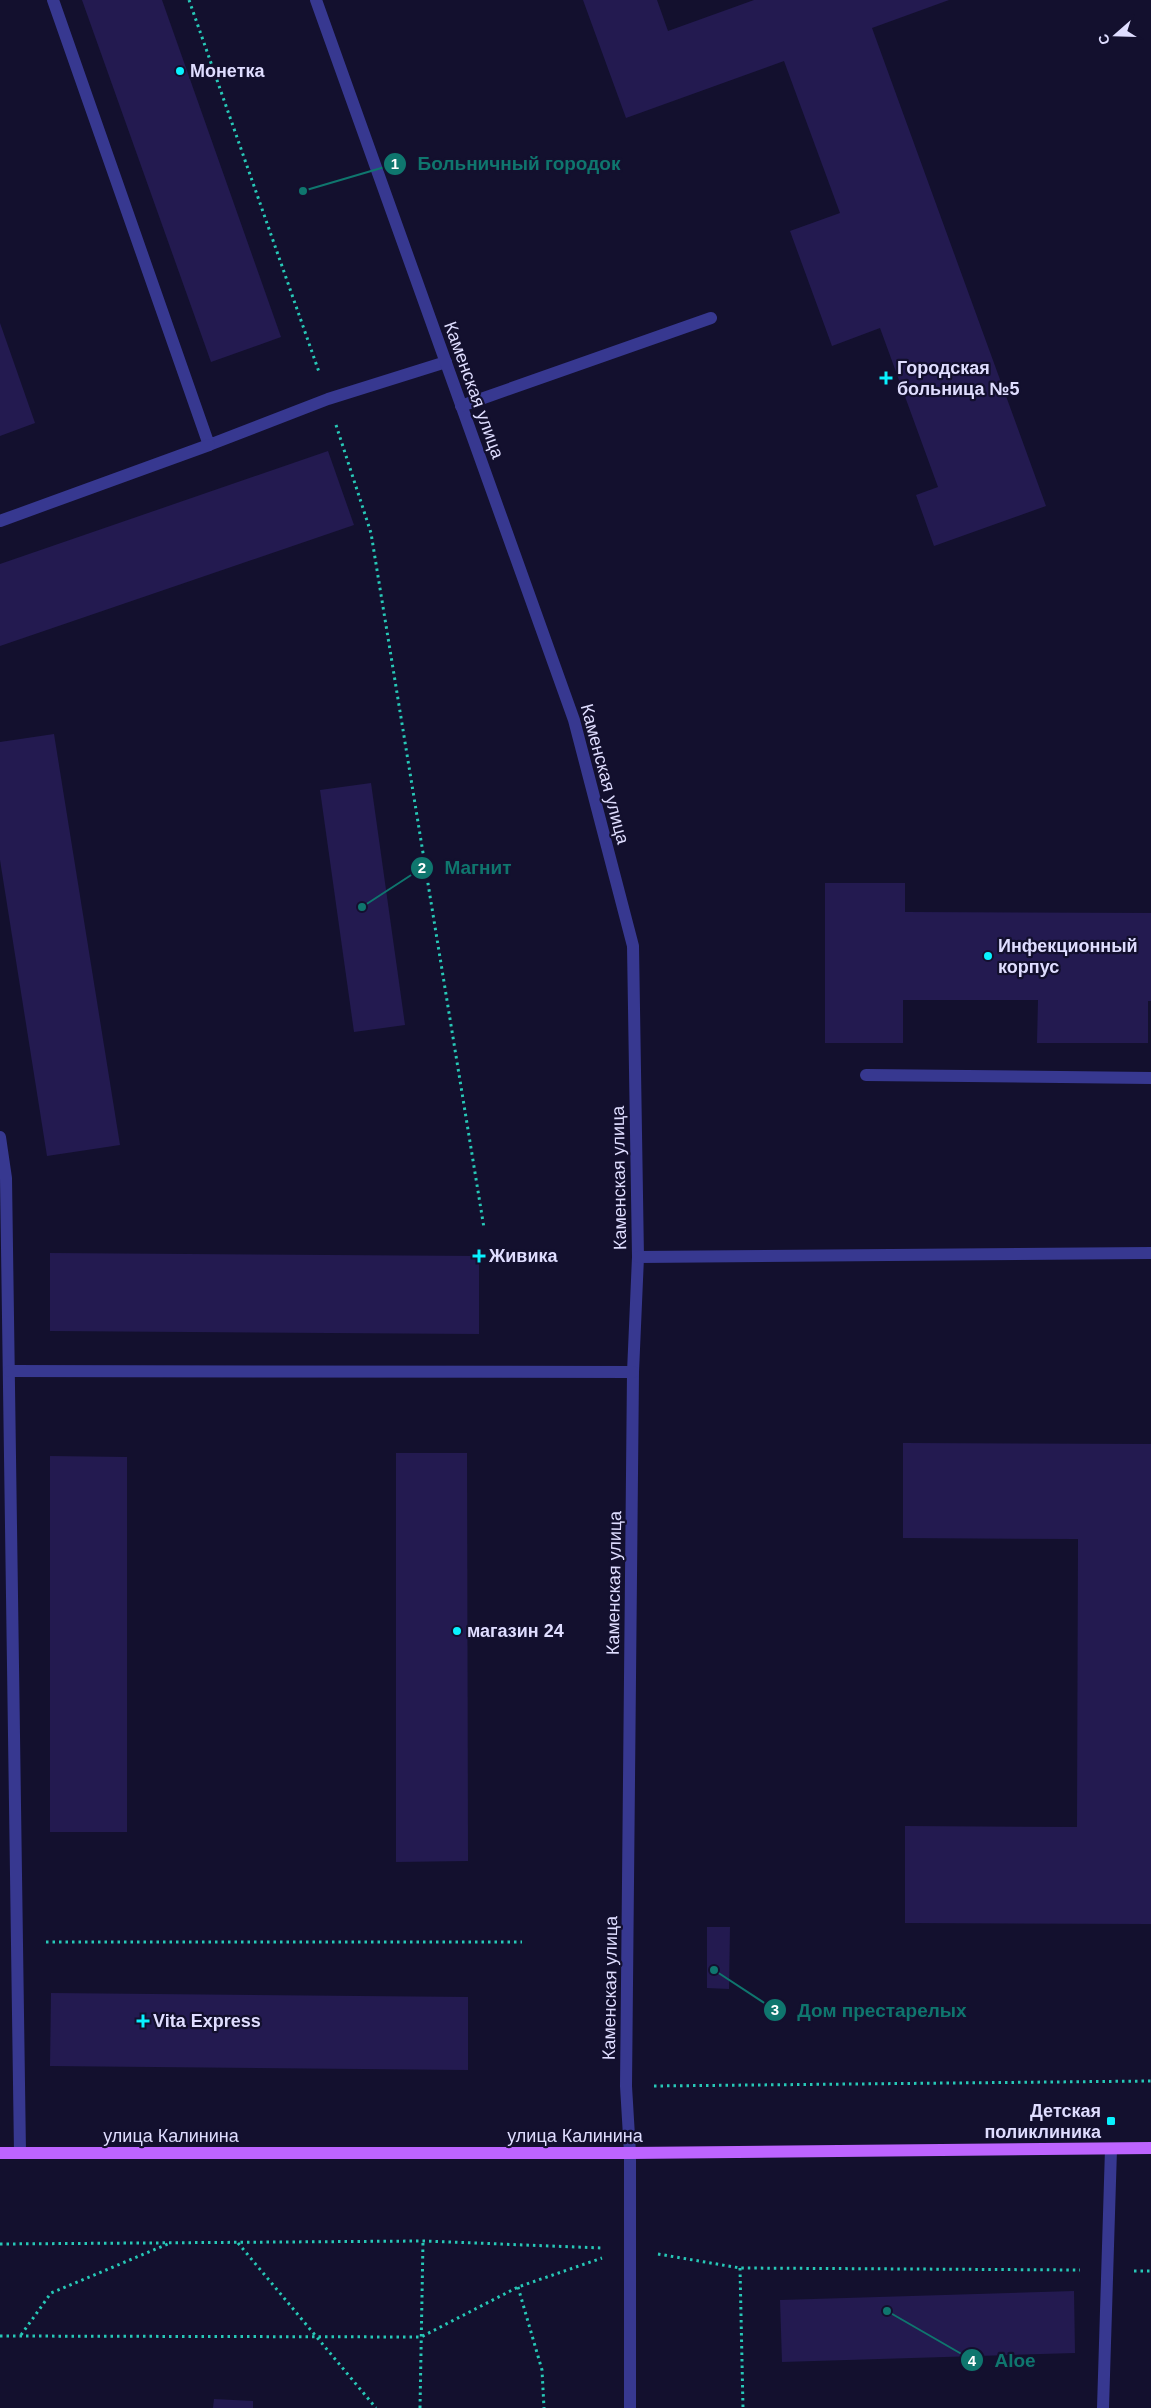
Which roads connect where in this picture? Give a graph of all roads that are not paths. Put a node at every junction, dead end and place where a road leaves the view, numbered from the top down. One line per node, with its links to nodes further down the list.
1 (54, 0): 6 (street)
2 (316, 0): 4 (street, Каменская улица)
3 (711, 318): 5 (street)
4 (446, 362): 5 (street, Каменская улица); 6 (street)
5 (461, 406): 12 (street, Каменская улица)
6 (209, 445): 7 (street)
7 (0, 521)
8 (866, 1075): 9 (street)
9 (1151, 1078)
10 (0, 1136): 13 (street)
11 (1151, 1253): 12 (street)
12 (638, 1257): 14 (street, Каменская улица)
13 (10, 1371): 14 (street); 18 (street)
14 (633, 1372): 19 (street, Каменская улица)
15 (1151, 2148): 16 (main road, улица Калинина)
16 (1111, 2149): 19 (main road, улица Калинина); 21 (street)
17 (0, 2153): 18 (main road, улица Калинина)
18 (20, 2153): 19 (main road, улица Калинина)
19 (630, 2153): 20 (street, Каменская улица)
20 (630, 2408)
21 (1103, 2408)

